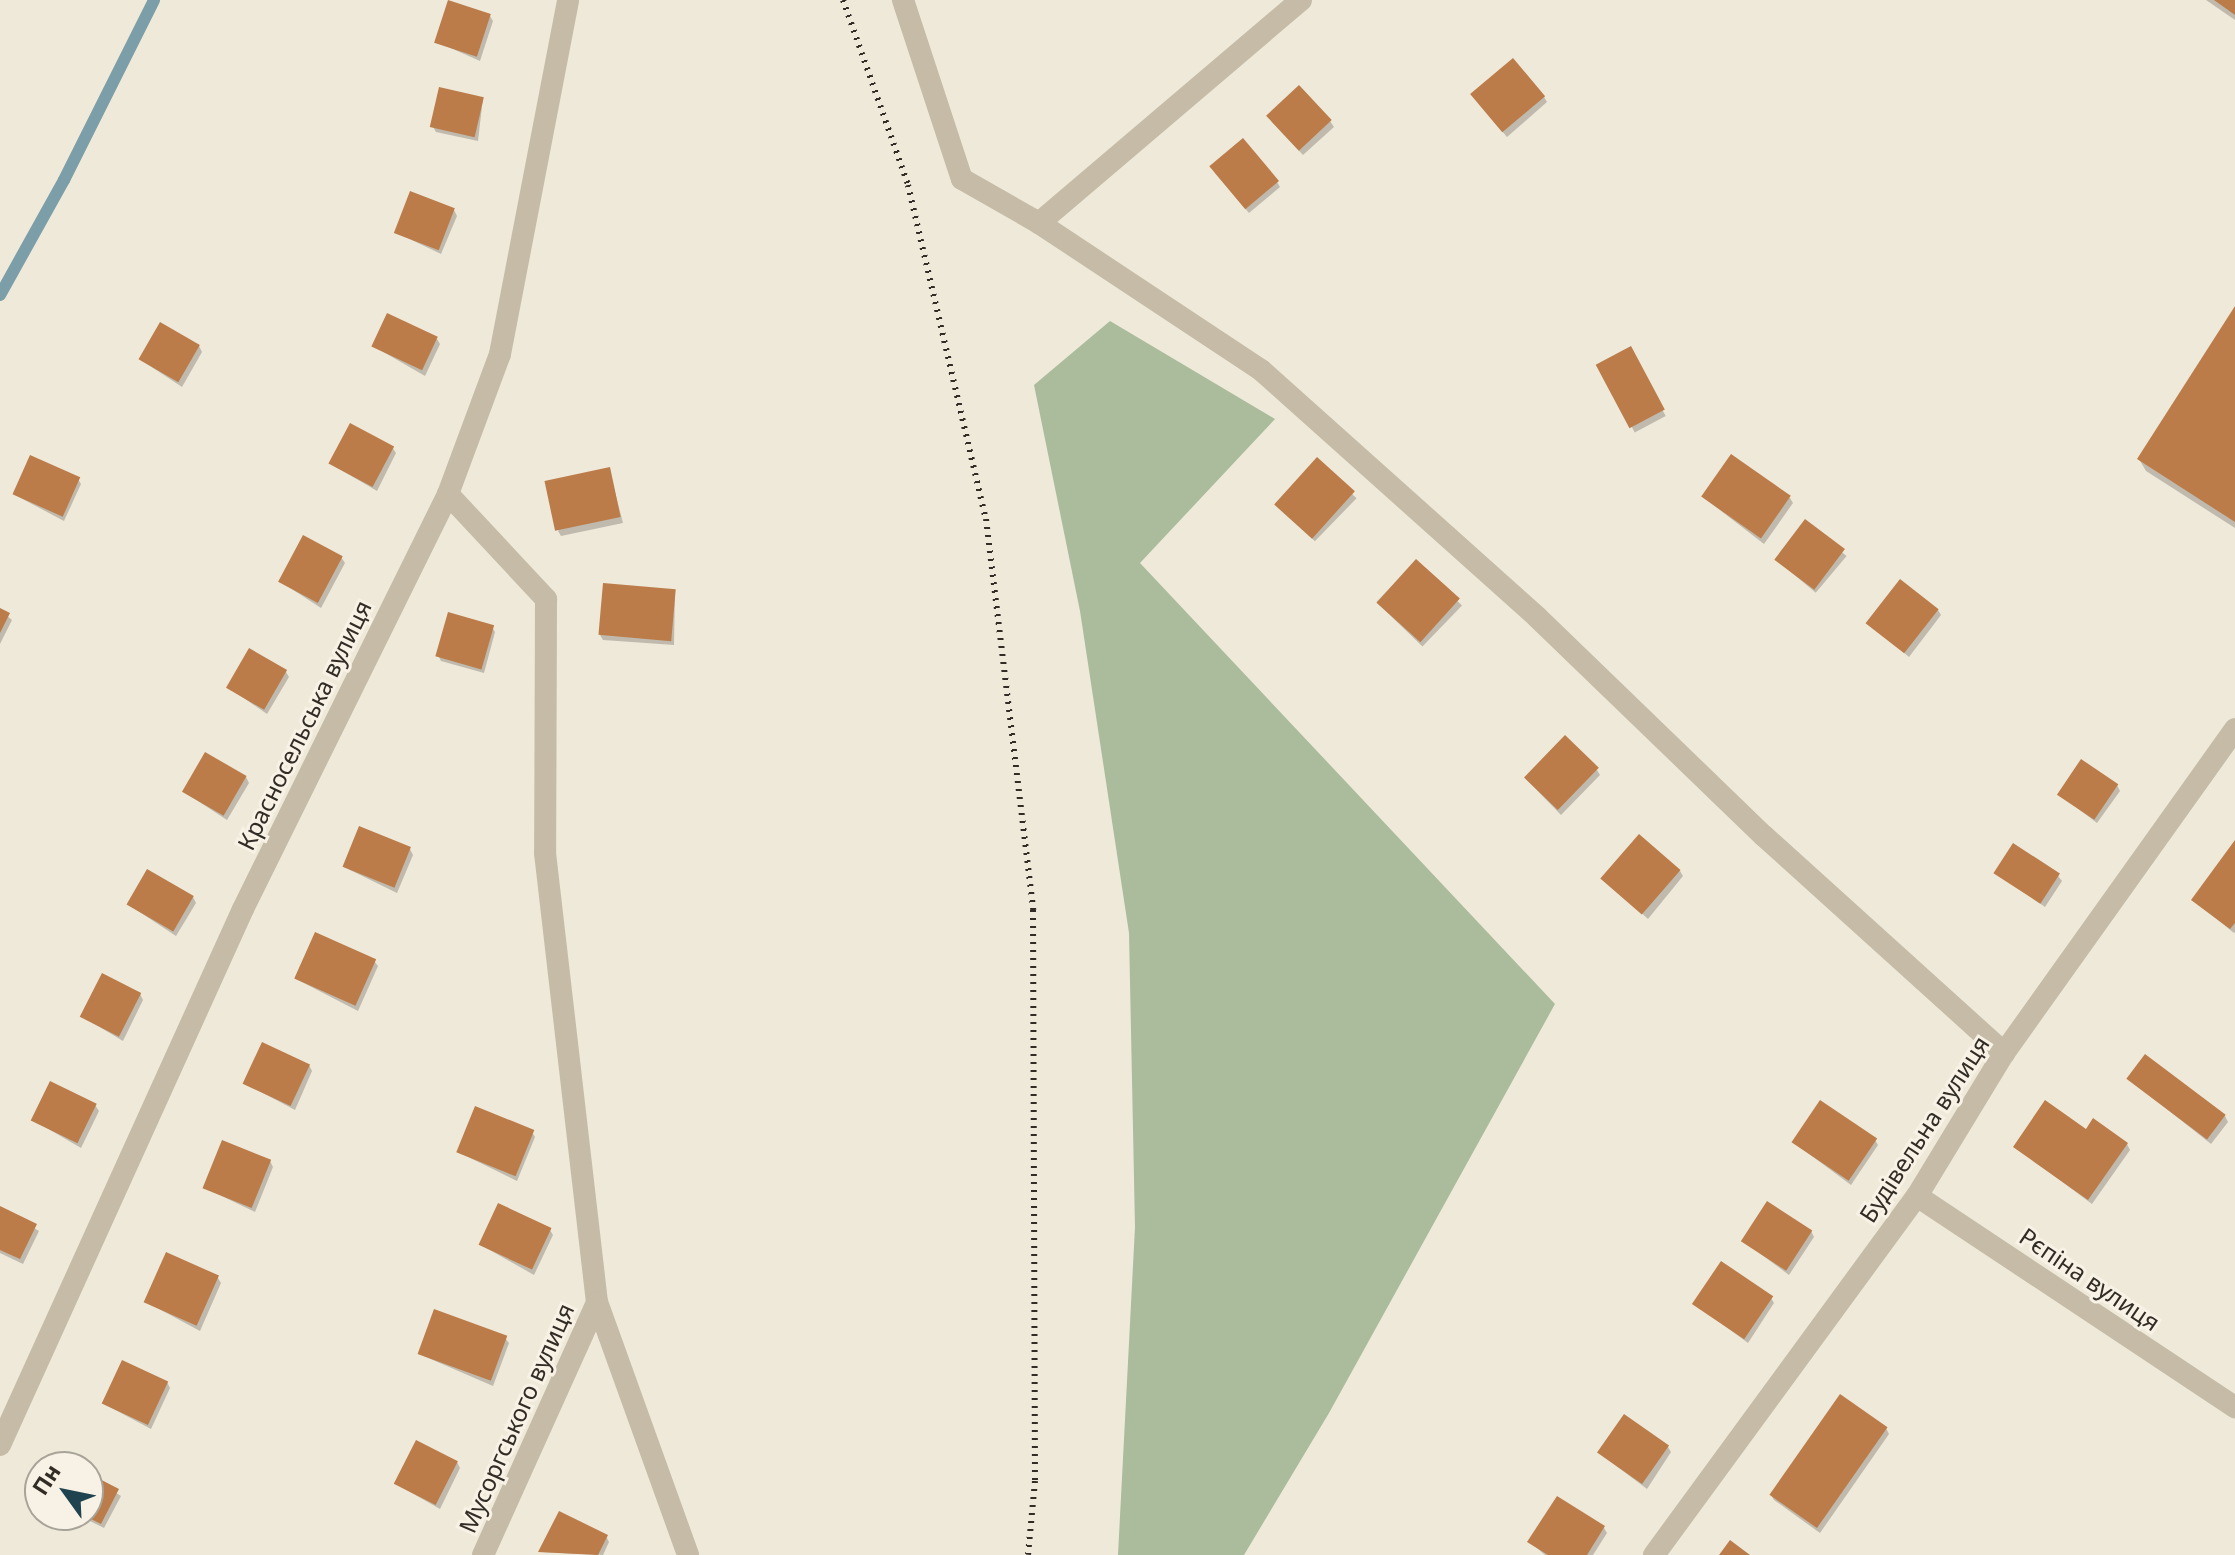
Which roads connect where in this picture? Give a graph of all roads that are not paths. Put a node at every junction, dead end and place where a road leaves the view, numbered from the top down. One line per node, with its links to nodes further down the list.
1 (568, 0): 5 (street, Красносельська вулиця)
2 (903, 0): 4 (street)
3 (1301, 0): 4 (street)
4 (1039, 223): 7 (street)
5 (448, 494): 9 (street); 11 (street, Красносельська вулиця)
6 (2235, 729): 7 (street, Будівельна вулиця)
7 (2004, 1053): 8 (street, Будівельна вулиця)
8 (1917, 1196): 10 (street, Рєпіна вулиця); 14 (street, Будівельна вулиця)
9 (597, 1302): 12 (street, Мусоргського вулиця); 13 (street)
10 (2235, 1407)
11 (0, 1445)
12 (483, 1555)
13 (688, 1555)
14 (1654, 1555)

